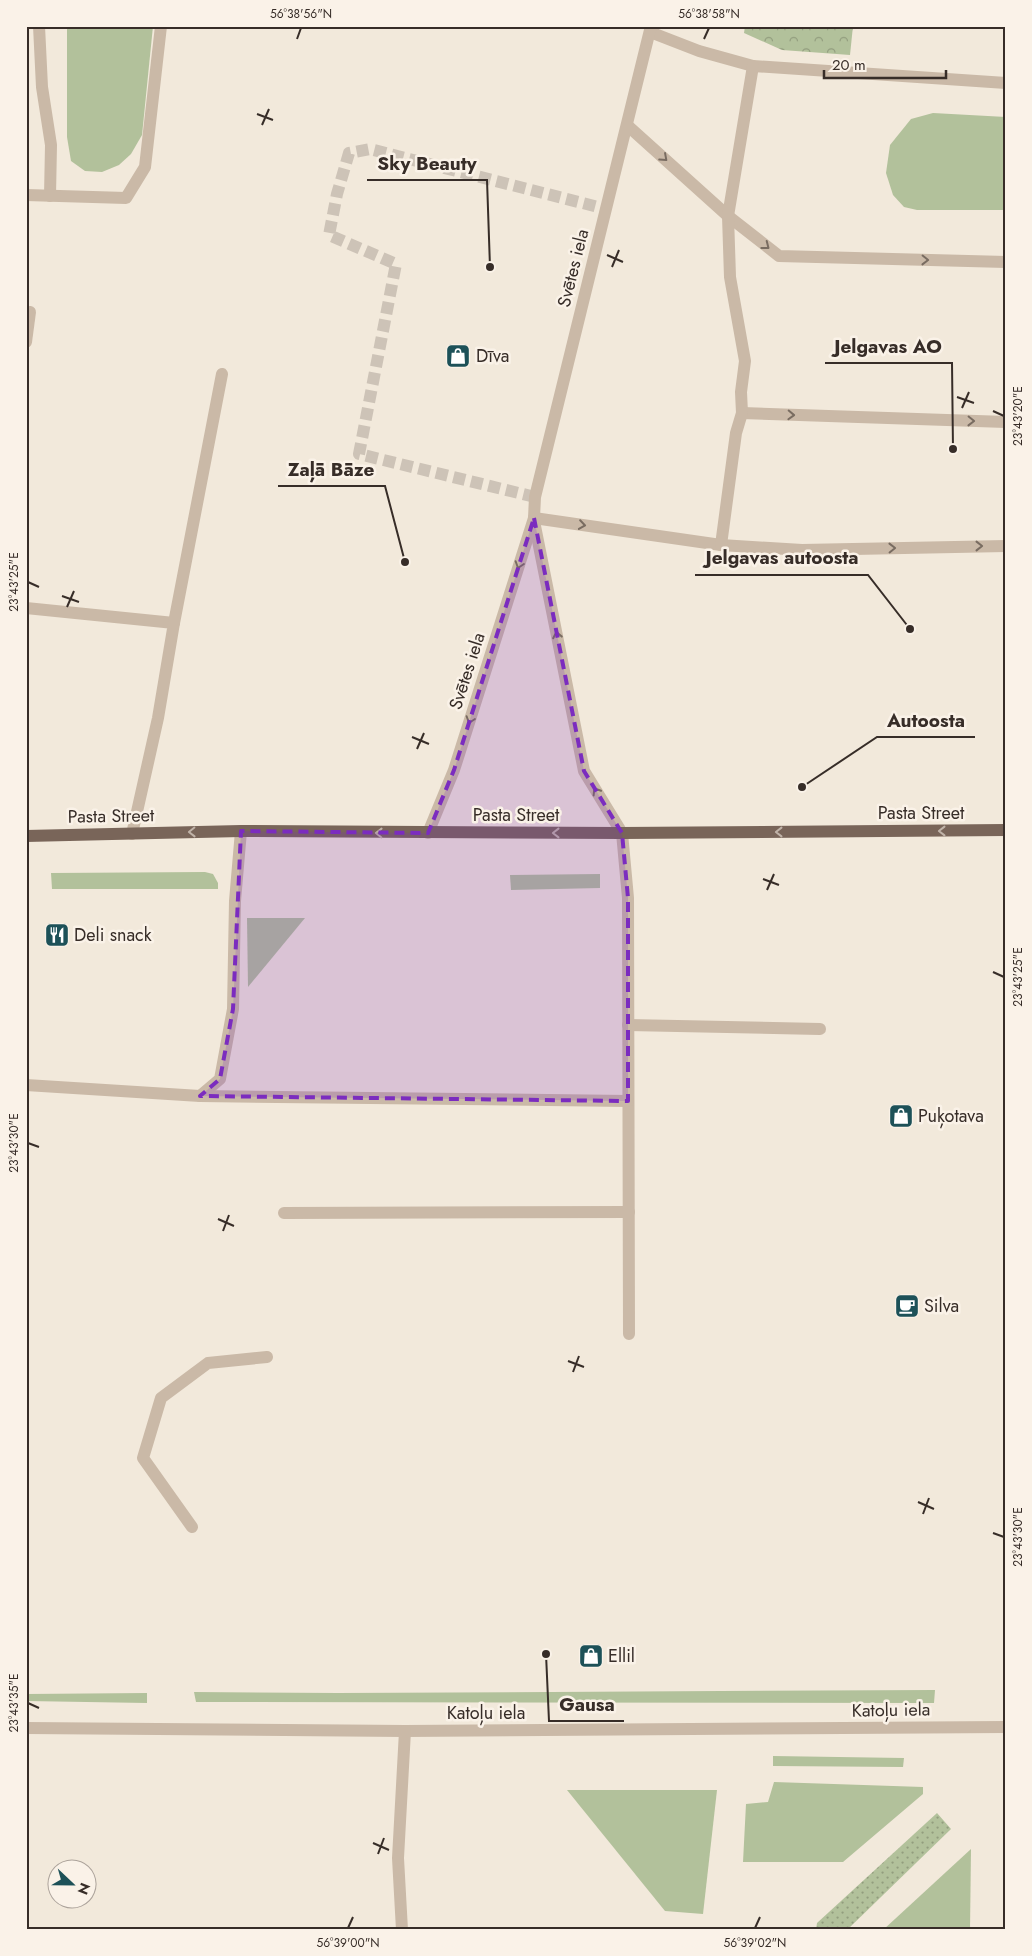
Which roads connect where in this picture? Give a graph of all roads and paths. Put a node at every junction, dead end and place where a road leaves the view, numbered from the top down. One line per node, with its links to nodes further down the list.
1 (39, 26): 8 (street)
2 (161, 26): 8 (street)
3 (651, 29): 4 (street); 6 (street, Svētes iela)
4 (753, 66): 5 (street); 9 (street)
5 (1006, 83)
6 (628, 126): 9 (street, one-way to 9); 16 (street, Svētes iela)
7 (26, 195): 8 (street)
8 (50, 196)
9 (728, 216): 10 (street, one-way to 10); 14 (street)
10 (1006, 262)
11 (30, 312): 12 (street)
12 (26, 342)
13 (222, 374): 20 (street)
14 (742, 414): 15 (street, one-way to 15); 17 (street)
15 (1006, 422)
16 (534, 518): 17 (street, one-way to 17); 23 (street, Svētes iela, one-way to 23); 24 (street, Svētes iela, one-way to 16)
17 (721, 545): 18 (street, one-way to 18)
18 (1006, 546)
19 (26, 608): 20 (street)
20 (174, 623): 25 (street)
21 (1006, 830): 24 (main road, Pasta Street, one-way to 24)
22 (241, 832): 23 (main road, Pasta Street, one-way to 22); 25 (main road, Pasta Street, one-way to 25); 30 (street)
23 (428, 833): 24 (main road, Pasta Street, one-way to 23)
24 (622, 833): 27 (street)
25 (132, 834): 26 (main road, Pasta Street)
26 (26, 836)
27 (628, 1025): 28 (street); 31 (street)
28 (820, 1029)
29 (26, 1085): 30 (street)
30 (200, 1096): 31 (street)
31 (628, 1101): 32 (street)
32 (629, 1212): 33 (street); 34 (street)
33 (284, 1213)
34 (629, 1334)
35 (267, 1357): 36 (street)
36 (192, 1527)
37 (1006, 1727): 39 (street, Katoļu iela)
38 (26, 1728): 39 (street, Katoļu iela)
39 (405, 1731): 40 (street)
40 (402, 1930)

